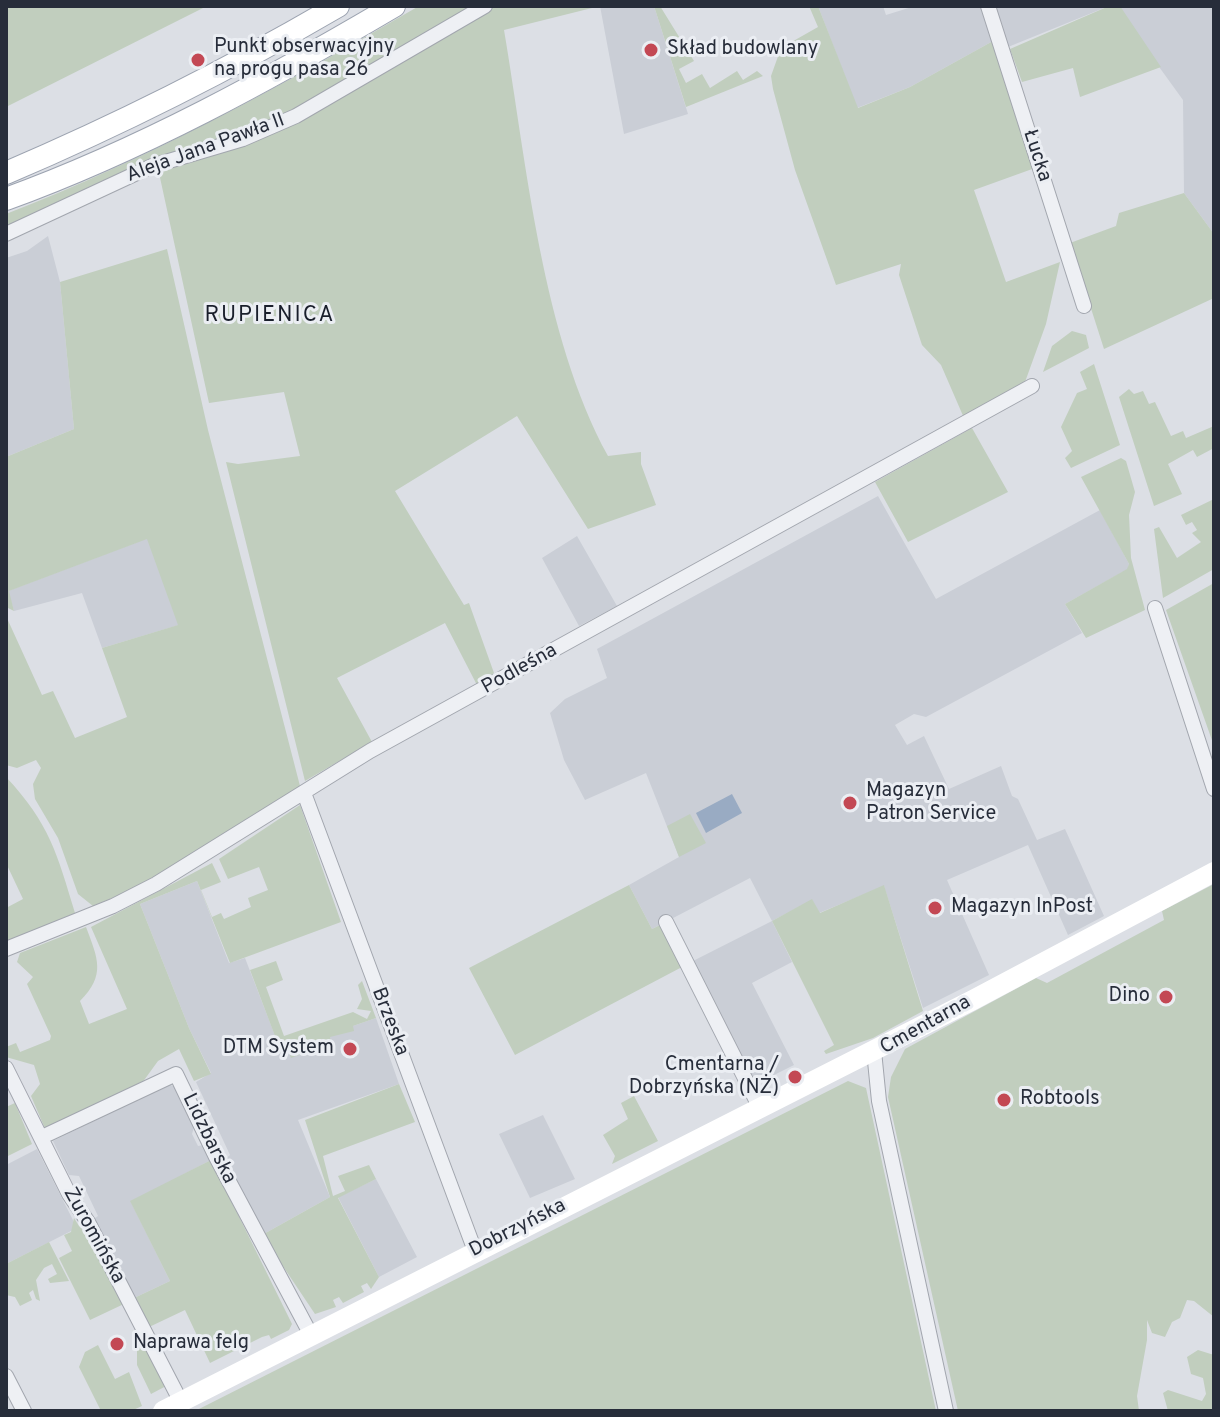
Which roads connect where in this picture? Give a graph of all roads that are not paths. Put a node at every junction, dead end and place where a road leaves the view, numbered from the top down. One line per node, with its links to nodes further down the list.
1 (338, 6): 5 (main road)
2 (394, 6): 6 (main road, Aleja Jana Pawła II)
3 (485, 6): 7 (street, Aleja Jana Pawła II)
4 (988, 6): 8 (street, Łucka)
5 (6, 173)
6 (6, 199)
7 (6, 234)
8 (1084, 306)
9 (1032, 386): 12 (street, Podleśna)
10 (1155, 608): 11 (street)
11 (1214, 789)
12 (304, 793): 15 (street, Podleśna); 20 (street, Brzeska)
13 (1214, 872): 16 (street, Cmentarna)
14 (666, 922): 18 (street)
15 (6, 949)
16 (874, 1051): 18 (street, Dobrzyńska); 25 (street, Cmentarna)
17 (6, 1068): 19 (street, Żuromińska)
18 (759, 1106): 20 (street, Dobrzyńska)
19 (42, 1137): 21 (street, Lidzbarska); 23 (street, Żuromińska)
20 (475, 1251): 21 (street, Dobrzyńska)
21 (311, 1335): 23 (street, Dobrzyńska)
22 (6, 1376): 24 (street)
23 (172, 1406)
24 (24, 1411)
25 (946, 1411)

